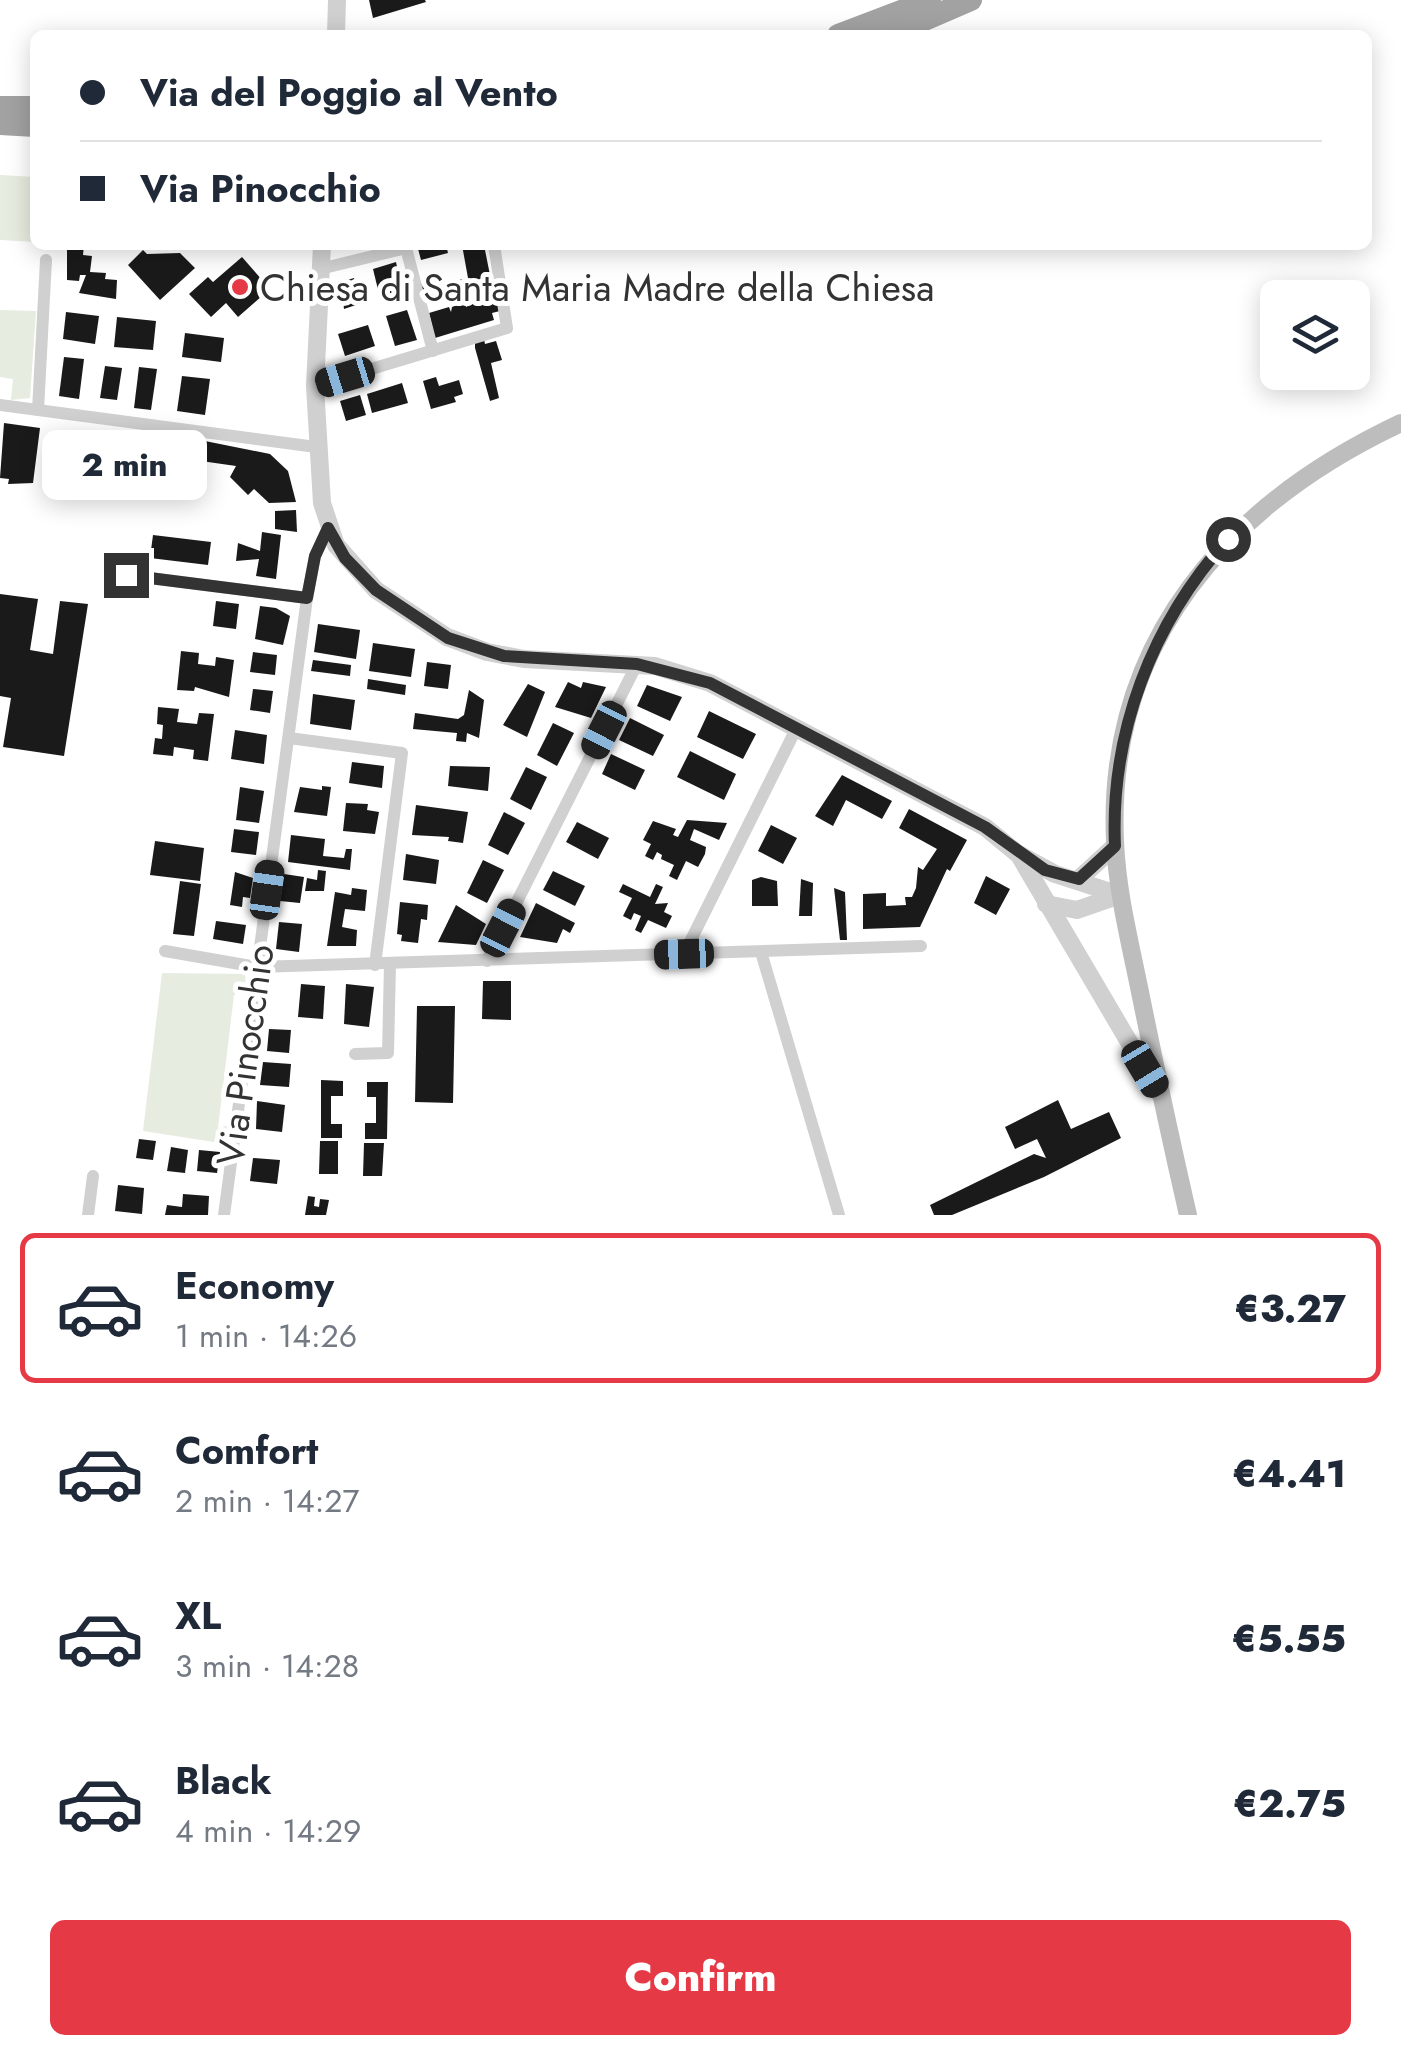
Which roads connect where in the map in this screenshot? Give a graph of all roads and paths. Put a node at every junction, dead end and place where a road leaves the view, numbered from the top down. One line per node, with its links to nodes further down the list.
1 (338, 0): 4 (street)
2 (930, 0): 5 (highway)
3 (971, 0): 6 (highway)
4 (336, 30)
5 (851, 30)
6 (902, 30)
7 (0, 107): 8 (highway)
8 (30, 107)
9 (0, 124): 10 (highway)
10 (30, 126)
11 (322, 250): 16 (street)
12 (398, 250): 16 (street)
13 (407, 250): 17 (street)
14 (495, 250): 17 (street)
15 (46, 260): 20 (street)
16 (320, 269): 18 (street)
17 (433, 351): 18 (street)
18 (315, 386): 22 (street)
19 (0, 405): 20 (street)
20 (38, 410): 22 (street)
21 (1401, 423): 29 (main road)
22 (316, 447): 23 (street)
23 (328, 528): 25 (street, Via Pinocchio); 26 (street)
24 (126, 575): 25 (street)
25 (307, 598): 28 (street, Via Pinocchio)
26 (637, 664): 27 (street); 38 (street)
27 (796, 730): 30 (street); 37 (street)
28 (289, 738): 40 (street); 41 (street, Via Pinocchio)
29 (1115, 846): 31 (street); 32 (main road)
30 (1019, 855): 31 (street); 33 (street)
31 (1079, 879): 32 (street)
32 (1120, 895): 33 (street); 43 (main road)
33 (1046, 904): 43 (street)
34 (921, 946): 36 (street)
35 (165, 951): 41 (street)
36 (761, 952): 37 (street); 47 (street)
37 (684, 954): 38 (street)
38 (486, 961): 39 (street)
39 (390, 964): 40 (street); 42 (street)
40 (375, 965): 41 (street)
41 (256, 967): 46 (street, Via Pinocchio)
42 (355, 1054)
43 (1162, 1096): 48 (main road)
44 (93, 1176): 45 (street)
45 (88, 1215)
46 (224, 1215)
47 (840, 1215)
48 (1188, 1215)

